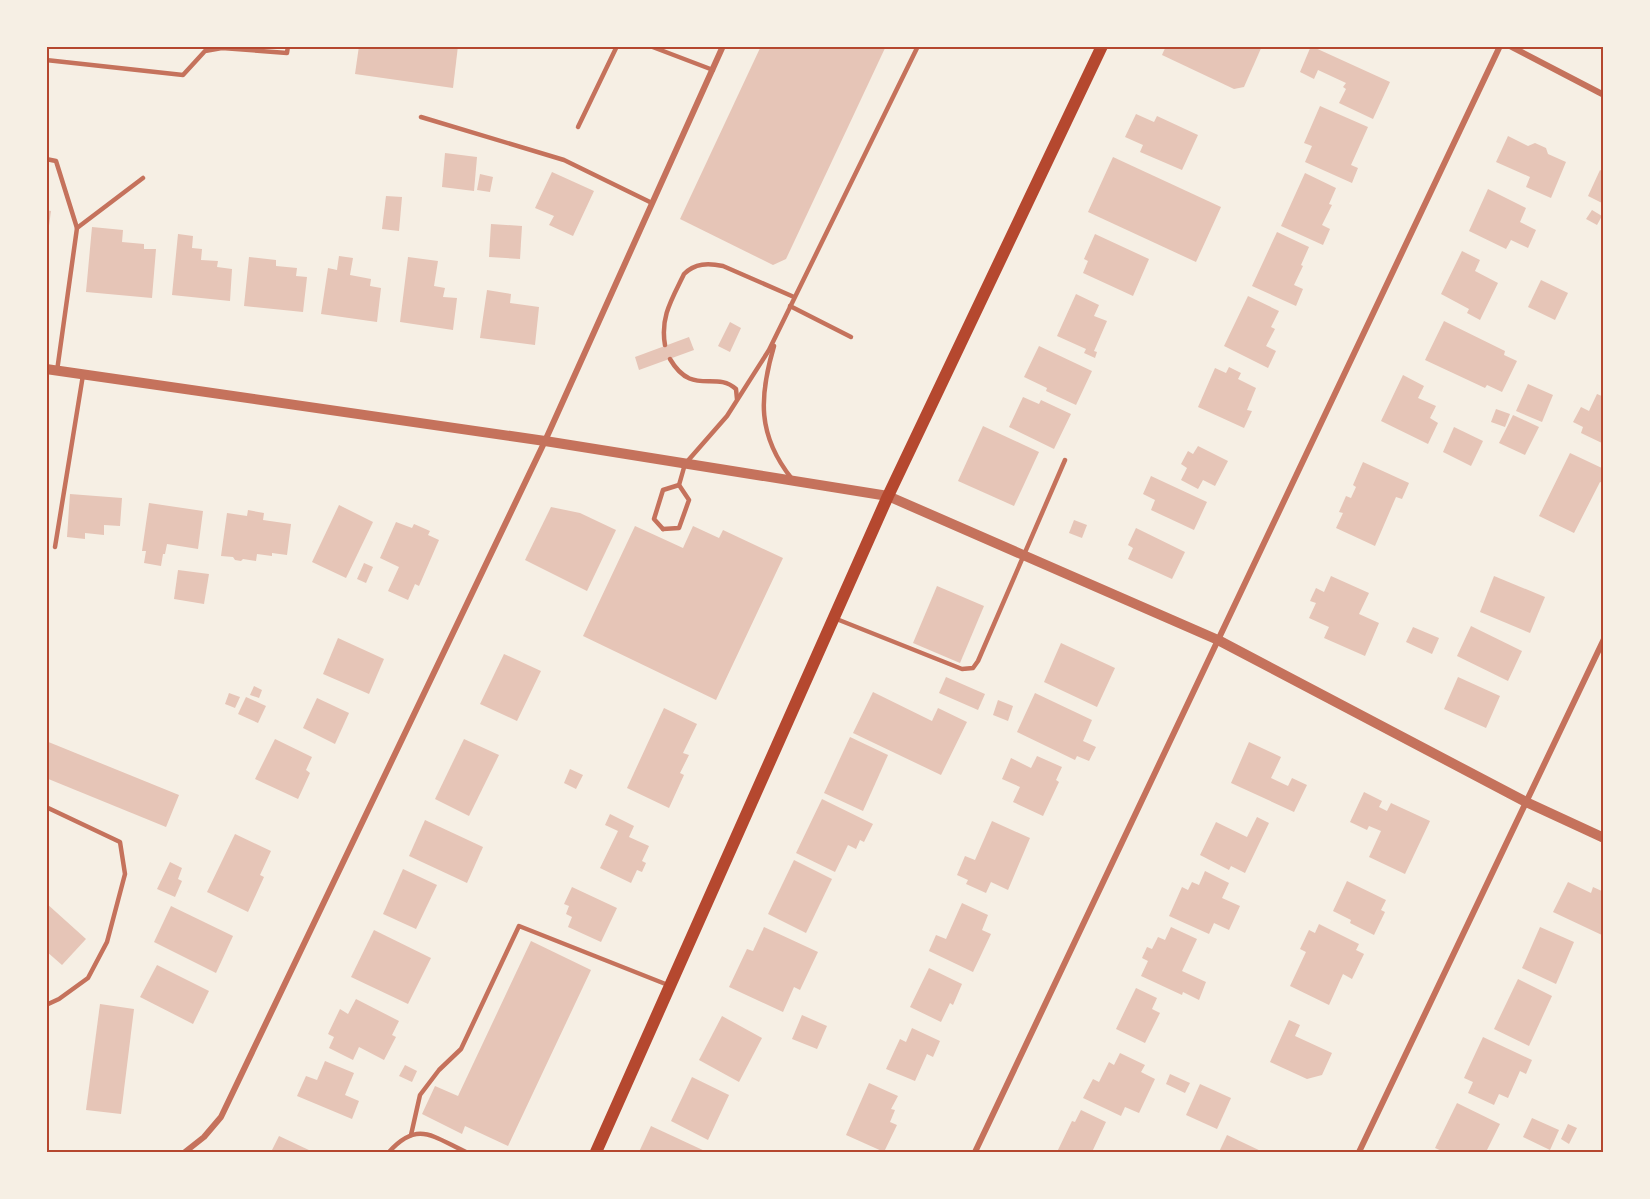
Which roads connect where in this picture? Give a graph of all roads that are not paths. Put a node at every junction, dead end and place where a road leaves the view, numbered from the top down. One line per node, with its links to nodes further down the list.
1 (288, 46): 9 (lane)
2 (617, 46): 13 (lane)
3 (651, 46): 10 (lane)
4 (723, 46): 10 (street)
5 (918, 46): 18 (lane)
6 (1102, 46): 32 (main road)
7 (1500, 46): 39 (street)
8 (1510, 46): 11 (street)
9 (46, 60)
10 (713, 70): 16 (street)
11 (1604, 95)
12 (421, 117): 16 (lane)
13 (578, 127)
14 (46, 159): 17 (lane)
15 (143, 178): 17 (lane)
16 (652, 203): 27 (street)
17 (77, 228): 24 (lane)
18 (794, 297): 19 (lane); 22 (lane)
19 (790, 306): 20 (lane); 21 (lane)
20 (778, 332): 26 (lane); 30 (lane)
21 (851, 337)
22 (665, 345)
23 (670, 359): 26 (lane)
24 (52, 370): 25 (street)
25 (83, 375): 27 (street); 35 (lane)
26 (737, 402): 29 (lane)
27 (544, 441): 29 (street); 46 (street)
28 (1065, 460): 36 (lane)
29 (685, 464): 30 (street); 31 (lane)
30 (794, 481): 32 (street)
31 (679, 485): 33 (lane); 33 (lane)
32 (888, 496): 36 (street); 37 (main road)
33 (663, 529): 34 (lane)
34 (660, 538)
35 (55, 547)
36 (1024, 556): 37 (lane); 39 (street)
37 (834, 618): 43 (main road)
38 (1604, 639): 40 (street)
39 (1218, 640): 40 (street); 50 (street)
40 (1526, 802): 42 (street); 51 (street)
41 (46, 807): 44 (lane)
42 (1604, 838)
43 (670, 986): 45 (lane); 49 (main road)
44 (46, 1005)
45 (411, 1135): 47 (lane); 48 (lane)
46 (185, 1152)
47 (389, 1152)
48 (466, 1152)
49 (596, 1152)
50 (975, 1152)
51 (1359, 1152)

